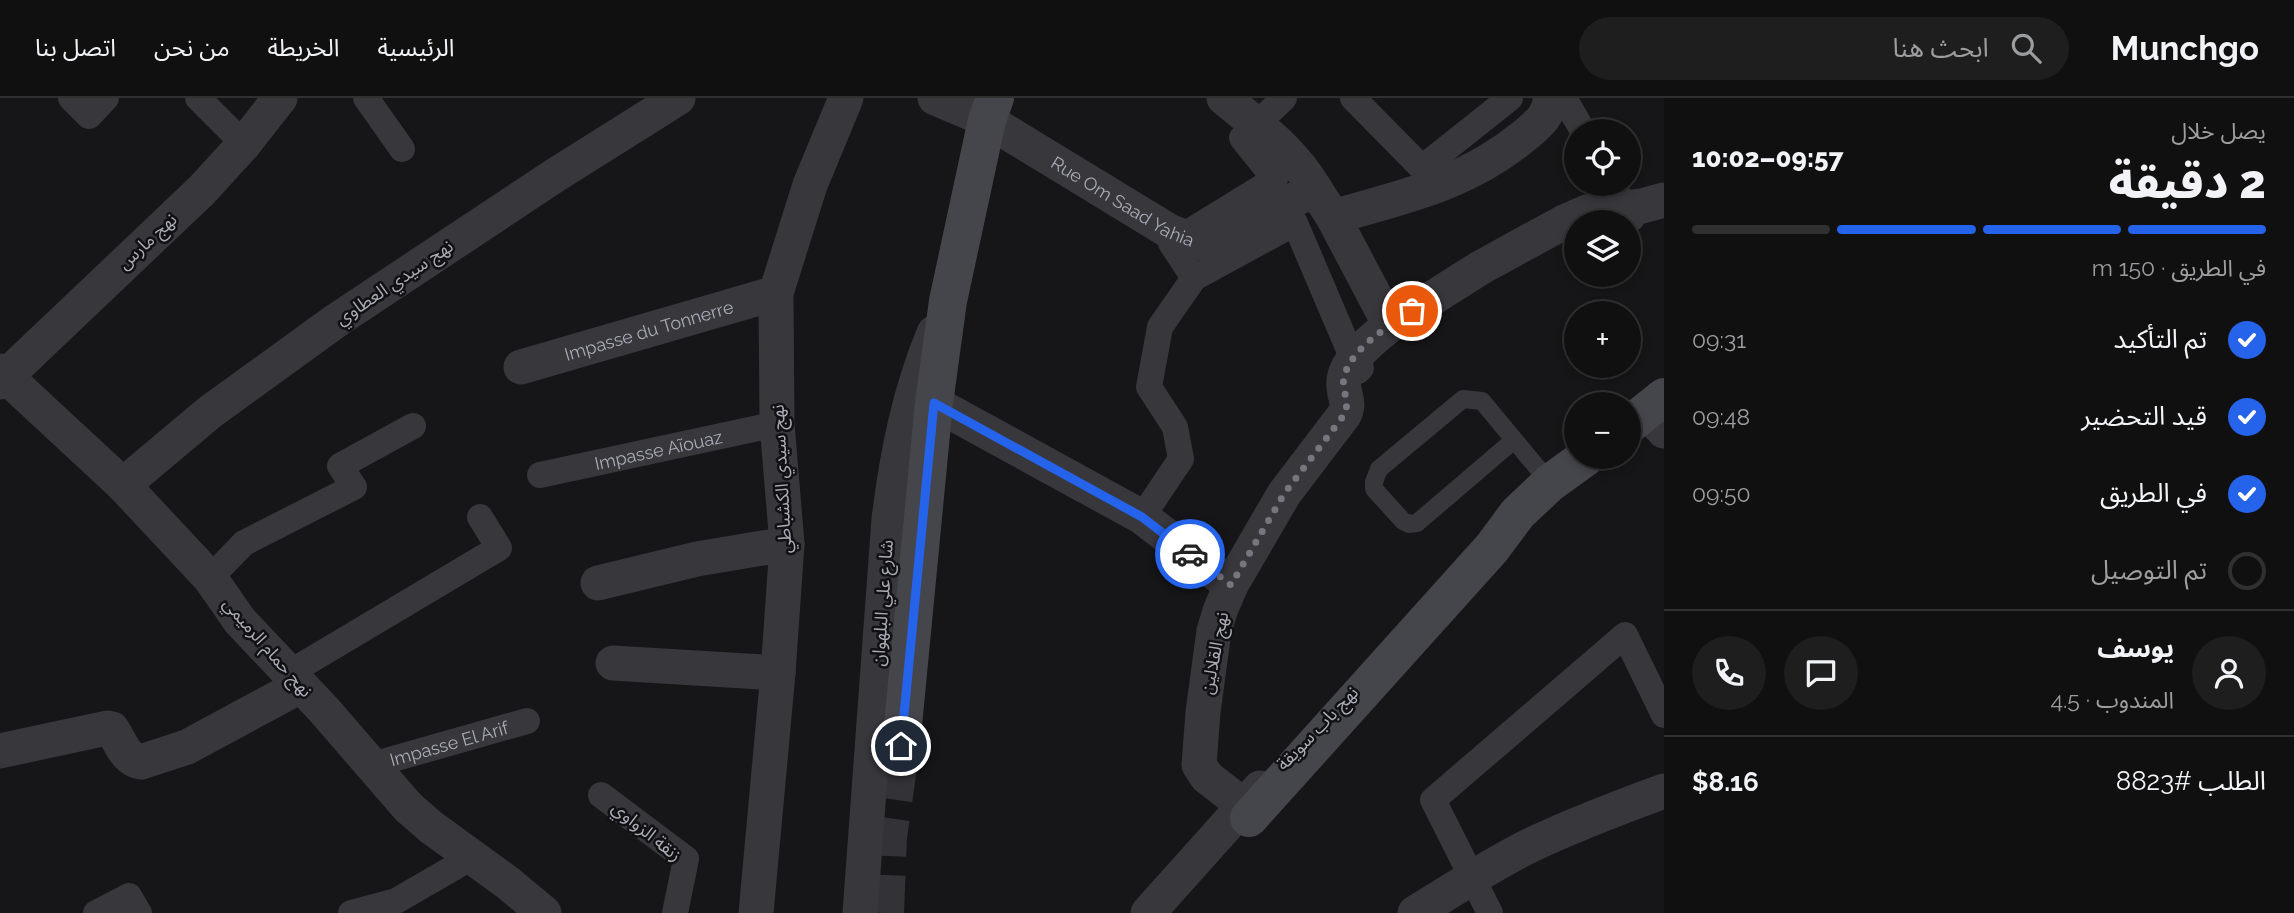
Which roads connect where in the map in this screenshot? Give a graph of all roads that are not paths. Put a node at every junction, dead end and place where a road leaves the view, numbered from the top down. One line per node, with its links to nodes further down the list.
1 (71, 98): 2 (street)
2 (106, 98)
3 (198, 98): 18 (street)
4 (280, 98): 18 (street, نهج مارس)
5 (366, 98): 19 (street)
6 (678, 98): 39 (street, نهج سيدي العطاوي)
7 (846, 98): 26 (street, نهج سيدي الكشباطي)
8 (934, 98): 15 (street, Rue Om Saad Yahia)
9 (1224, 98): 17 (street)
10 (1284, 98): 17 (street)
11 (1353, 98): 12 (street)
12 (1510, 98)
13 (1550, 98): 22 (street, Rue Om Saad Yahia)
14 (1564, 98): 16 (street)
15 (991, 109): 23 (street, Rue Om Saad Yahia); 27 (main road, شارع علي البلهوان)
16 (1576, 119)
17 (1256, 125): 22 (street); 23 (street)
18 (244, 144): 31 (street, نهج مارس)
19 (402, 149)
20 (1619, 196): 21 (street); 28 (street)
21 (1664, 200)
22 (1324, 203): 23 (street, Rue Om Saad Yahia); 28 (street)
23 (1182, 236): 25 (street)
24 (1564, 238): 29 (street)
25 (1194, 278): 29 (street); 41 (street)
26 (776, 293): 30 (street, Impasse du Tonnerre); 33 (street, نهج سيدي الكشباطي)
27 (948, 301): 32 (main road, شارع علي البلهوان); 65 (street, شارع علي البلهوان)
28 (1390, 326): 29 (street, نهج القلالين)
29 (1354, 360): 45 (street, نهج القلالين)
30 (521, 368)
31 (2, 377): 39 (street, نهج حمام الرميمي)
32 (934, 403): 41 (street); 51 (main road, شارع علي البلهوان)
33 (777, 424): 37 (street, Impasse Aĩouaz); 42 (street, نهج سيدي الكشباطي)
34 (412, 426): 43 (street)
35 (1514, 440): 35 (lane); 38 (lane)
36 (1569, 469): 38 (main road, نهج باب سويقة)
37 (540, 475)
38 (1550, 483): 56 (main road, نهج باب سويقة)
39 (123, 485): 43 (street, نهج حمام الرميمي)
40 (480, 517): 48 (street)
41 (1142, 517): 45 (street)
42 (787, 544): 44 (street); 47 (street, نهج سيدي الكشباطي)
43 (210, 578): 48 (street, نهج حمام الرميمي)
44 (598, 583)
45 (1231, 585): 56 (street, نهج القلالين)
46 (612, 663): 47 (street)
47 (778, 673): 64 (street, نهج سيدي الكشباطي)
48 (294, 679): 52 (street); 53 (street, نهج حمام الرميمي)
49 (1664, 715): 58 (street)
50 (527, 721): 53 (street, Impasse El Arif)
51 (901, 746)
52 (1, 749)
53 (372, 765): 57 (street, نهج حمام الرميمي)
54 (1664, 791): 58 (street)
55 (601, 794): 63 (street, زنقة الزواوي)
56 (1246, 812): 66 (street, نهج باب سويقة)
57 (472, 857): 61 (street); 62 (street, نهج حمام الرميمي)
58 (1471, 878): 67 (street); 68 (street)
59 (96, 913): 60 (street)
60 (139, 913)
61 (351, 913)
62 (544, 913)
63 (675, 913)
64 (756, 913)
65 (860, 913)
66 (1148, 913)
67 (1415, 913)
68 (1490, 913)

